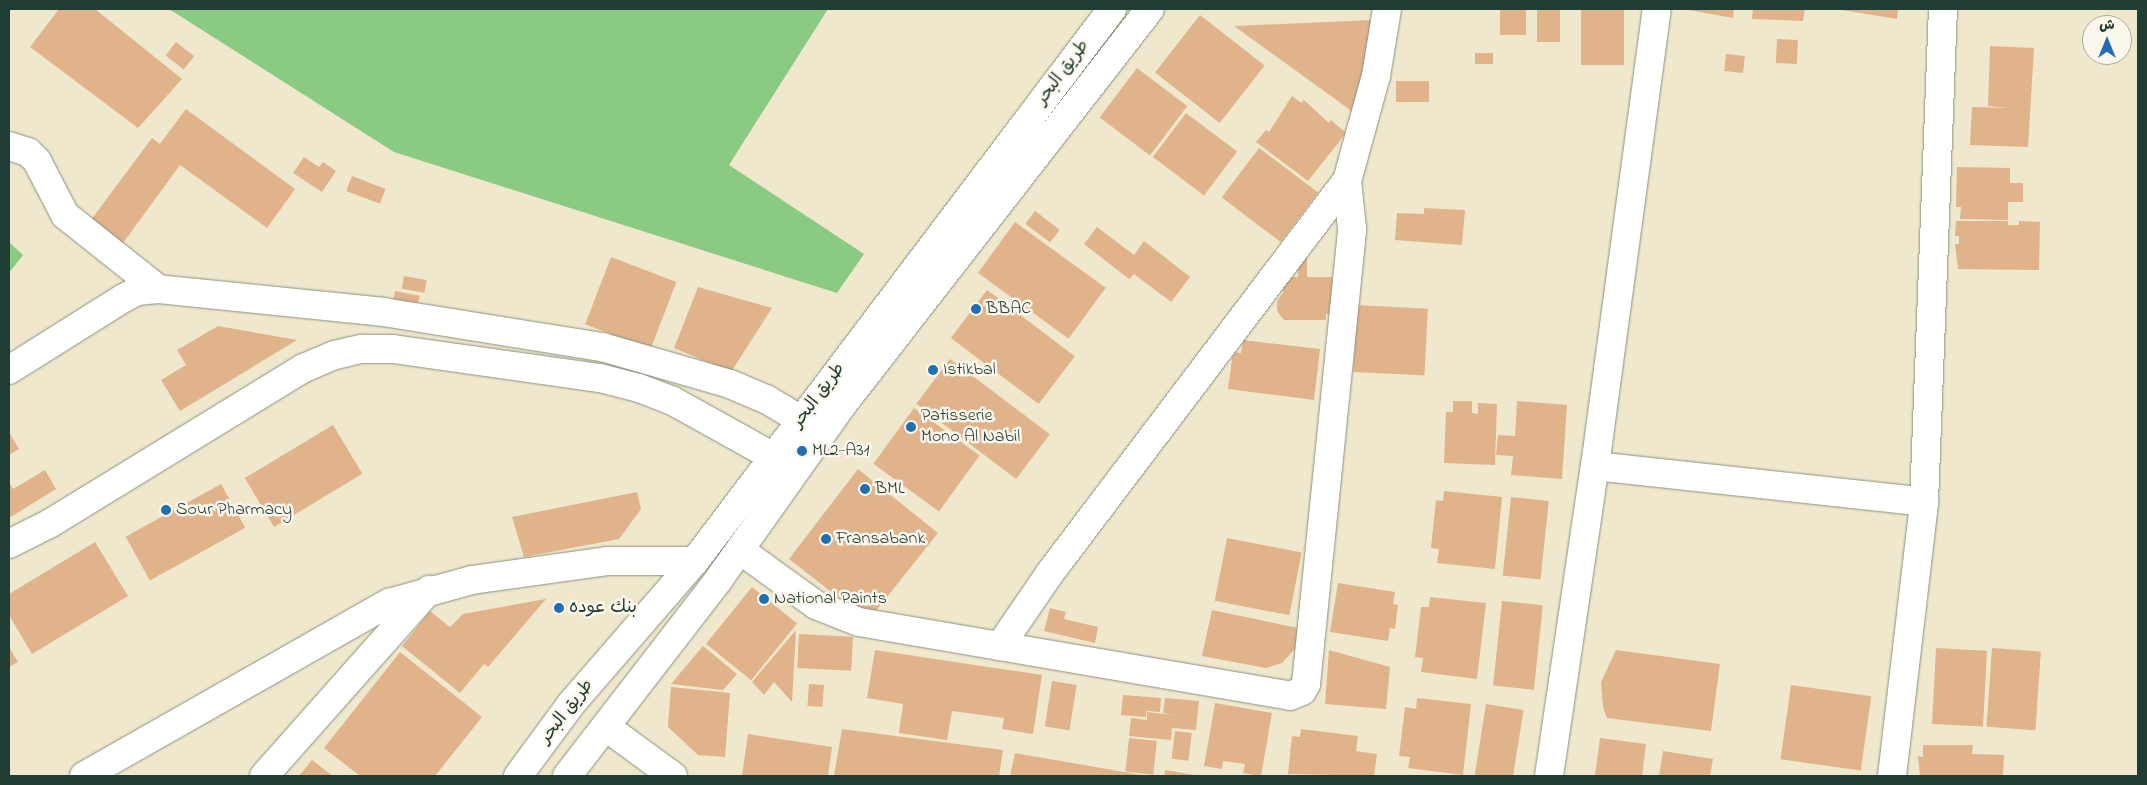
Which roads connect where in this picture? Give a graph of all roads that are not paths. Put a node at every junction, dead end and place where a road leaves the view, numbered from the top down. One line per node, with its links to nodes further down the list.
1 (1112, 9): 10 (main road, طريق البحر)
2 (1150, 9): 15 (main road, طريق البحر)
3 (1387, 9): 7 (main road)
4 (1657, 9): 12 (main road)
5 (1943, 9): 13 (main road)
6 (9, 146): 8 (main road)
7 (1346, 181): 18 (main road); 18 (main road)
8 (158, 289): 9 (main road); 10 (main road)
9 (9, 370)
10 (801, 420): 11 (main road, طريق البحر)
11 (772, 456): 14 (main road); 16 (main road, طريق البحر)
12 (1595, 466): 13 (main road); 25 (main road)
13 (1924, 502): 26 (main road)
14 (9, 544)
15 (740, 550): 18 (main road); 19 (main road, طريق البحر)
16 (696, 561): 17 (main road); 22 (main road, طريق البحر)
17 (429, 590): 20 (main road); 21 (main road)
18 (1000, 646)
19 (606, 727): 23 (main road, طريق البحر); 24 (main road)
20 (84, 776)
21 (264, 776)
22 (518, 776)
23 (566, 776)
24 (673, 776)
25 (1548, 776)
26 (1892, 776)

